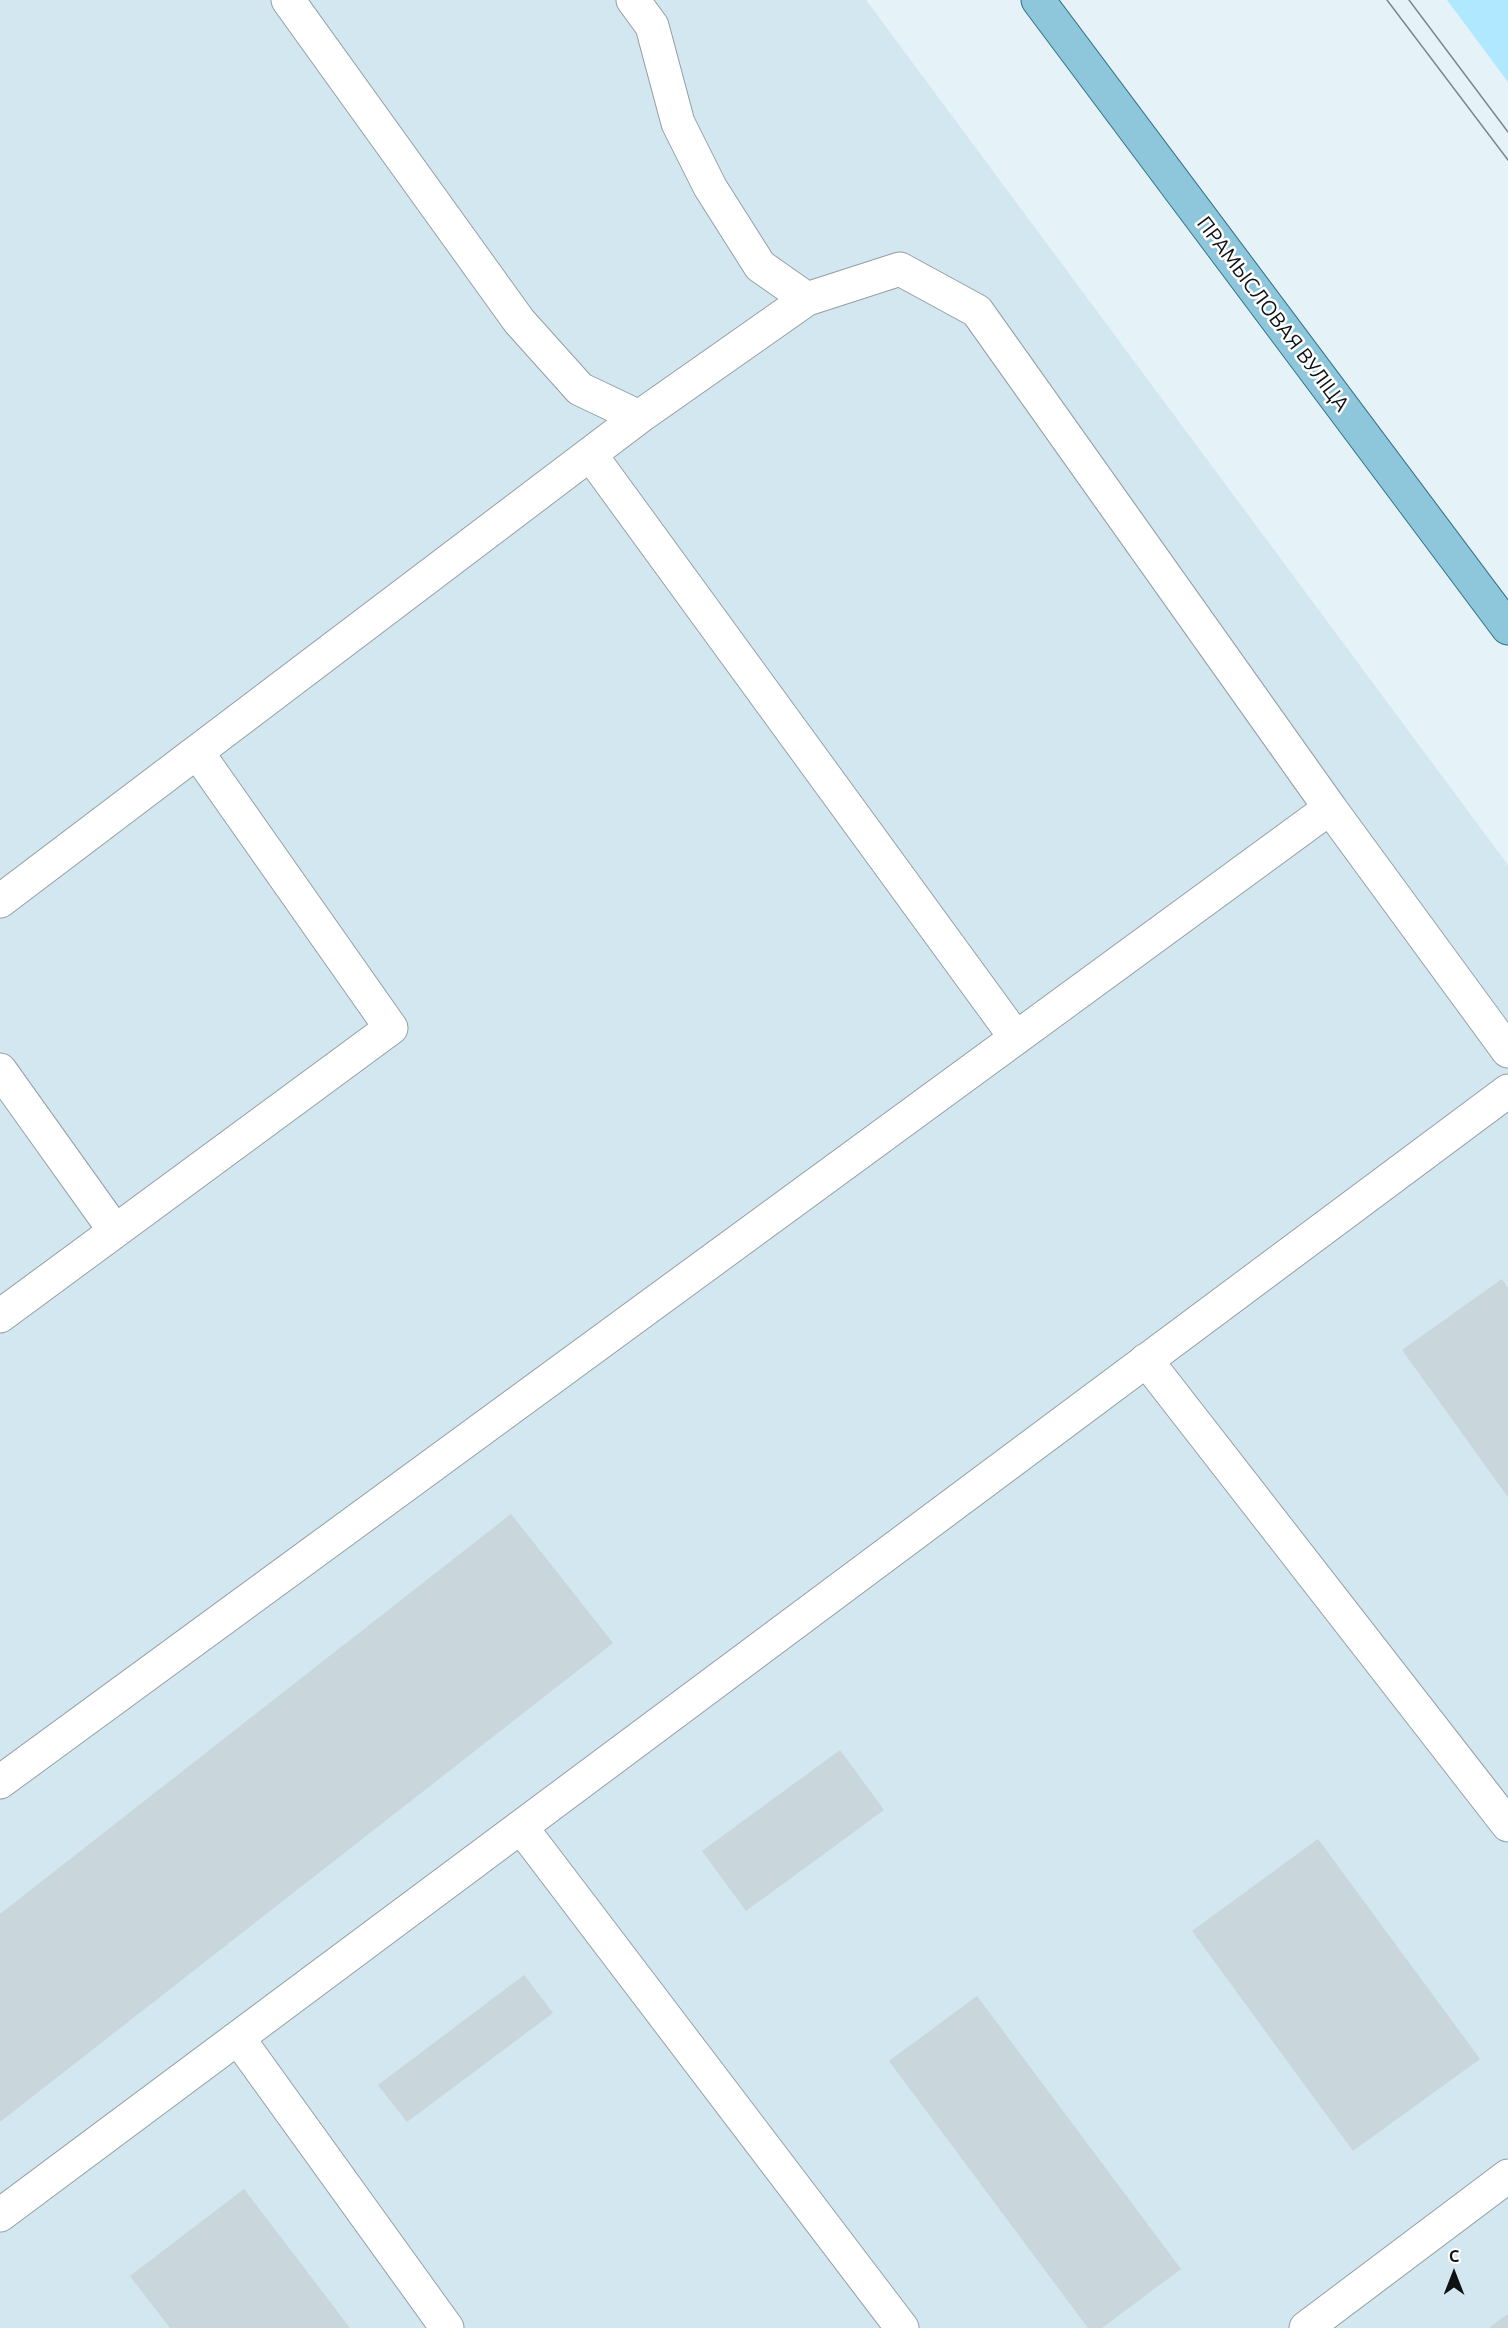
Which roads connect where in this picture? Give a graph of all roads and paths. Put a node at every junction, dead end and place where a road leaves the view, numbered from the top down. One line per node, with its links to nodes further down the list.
1 (288, 0): 5 (lane)
2 (633, 0): 4 (lane)
3 (1038, 0): 7 (main road, ПРАМЫСЛОВАЯ ВУЛІЦА)
4 (807, 299): 5 (lane); 9 (lane)
5 (639, 417): 6 (lane)
6 (591, 454): 8 (lane); 11 (lane)
7 (1508, 628)
8 (197, 752): 10 (lane); 15 (lane)
9 (1330, 808): 11 (lane); 12 (lane)
10 (0, 901)
11 (1016, 1038): 18 (lane)
12 (1508, 1052)
13 (0, 1070): 15 (lane)
14 (1508, 1091): 17 (lane)
15 (116, 1231): 16 (lane)
16 (0, 1316)
17 (1146, 1360): 19 (lane); 20 (lane)
18 (0, 1782)
19 (1508, 1825)
20 (521, 1827): 21 (lane); 25 (lane)
21 (238, 2038): 23 (lane); 24 (lane)
22 (1508, 2176): 26 (lane)
23 (0, 2215)
24 (447, 2328)
25 (902, 2328)
26 (1306, 2328)

